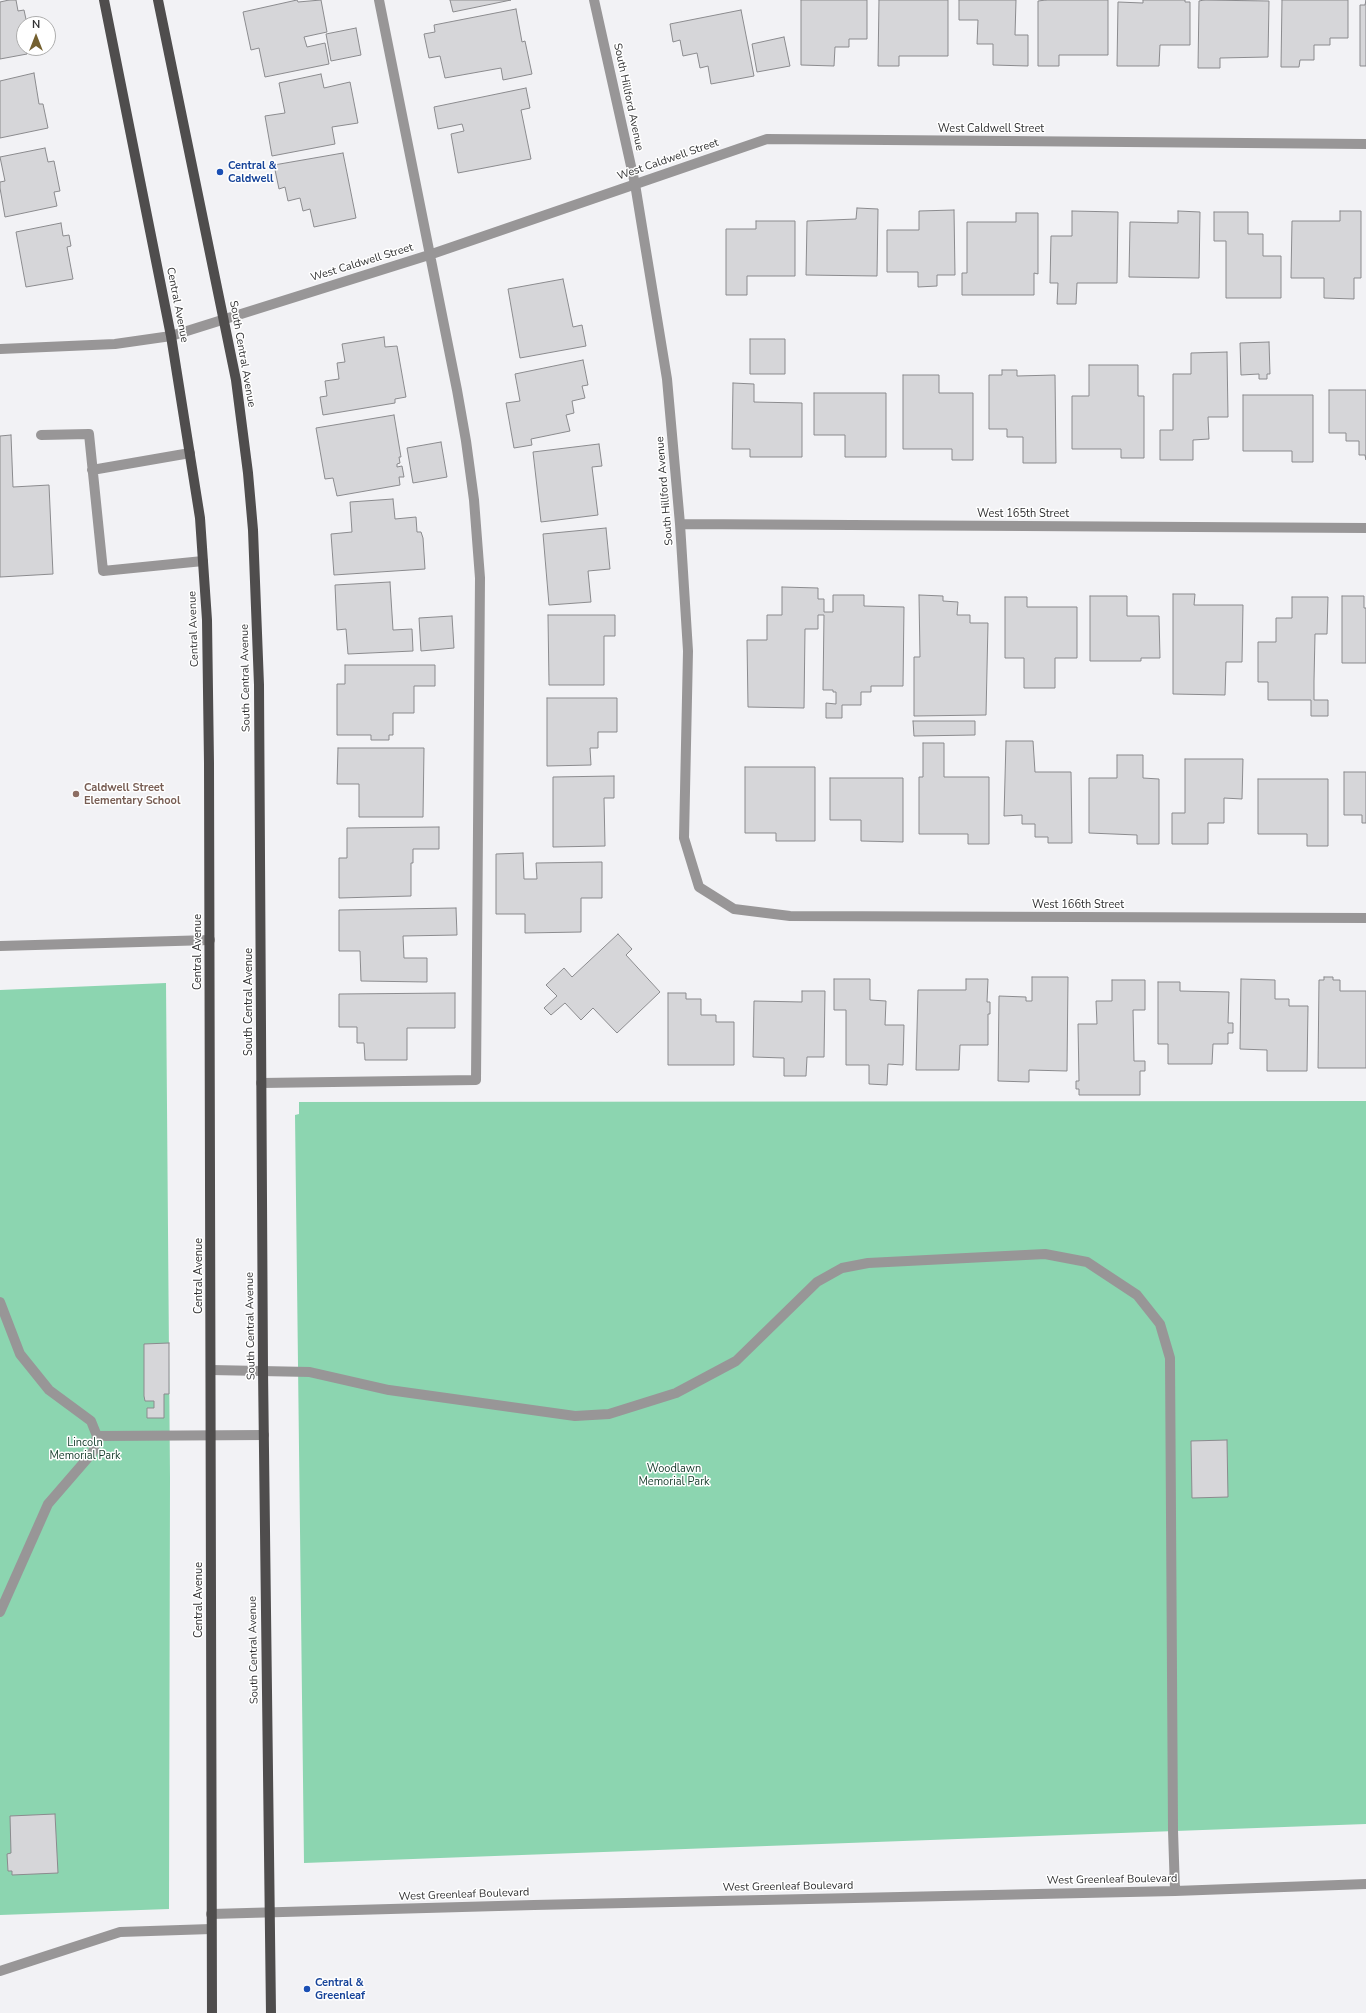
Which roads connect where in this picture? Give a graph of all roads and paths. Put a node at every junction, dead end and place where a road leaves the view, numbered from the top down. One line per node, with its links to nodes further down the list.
1 (104, 0): 9 (main road, Central Avenue)
2 (158, 0): 8 (main road, South Central Avenue)
3 (379, 0): 7 (street)
4 (594, 0): 6 (street, South Hillford Avenue)
5 (1366, 144): 6 (street, West Caldwell Street)
6 (635, 184): 7 (street, West Caldwell Street); 14 (street, South Hillford Avenue)
7 (429, 255): 8 (street, West Caldwell Street); 21 (street)
8 (225, 319): 9 (street, West Caldwell Street); 21 (main road, South Central Avenue)
9 (171, 336): 10 (street, West Caldwell Street); 12 (main road, Central Avenue)
10 (0, 349)
11 (41, 435): 13 (street)
12 (190, 454): 13 (street); 16 (main road, Central Avenue)
13 (92, 470): 16 (street)
14 (680, 524): 15 (street, West 165th Street); 17 (street, South Hillford Avenue)
15 (1366, 528)
16 (202, 561): 19 (main road, Central Avenue)
17 (790, 916): 18 (street, West 166th Street)
18 (1366, 918)
19 (210, 940): 20 (street); 23 (main road, Central Avenue)
20 (0, 946)
21 (261, 1083): 24 (main road, South Central Avenue)
22 (0, 1302): 26 (street)
23 (211, 1370): 24 (street); 27 (main road, Central Avenue)
24 (263, 1370): 25 (main road, South Central Avenue); 30 (street)
25 (264, 1435): 27 (street); 31 (main road, South Central Avenue)
26 (97, 1436): 27 (street); 28 (street)
27 (211, 1436): 32 (main road, Central Avenue)
28 (0, 1612)
29 (1366, 1884): 30 (street, West Greenleaf Boulevard)
30 (1175, 1891): 31 (street, West Greenleaf Boulevard)
31 (269, 1913): 32 (street, West Greenleaf Boulevard); 36 (main road, South Central Avenue)
32 (211, 1914): 33 (main road)
33 (211, 1929): 34 (street); 35 (main road)
34 (0, 1971)
35 (212, 2013)
36 (272, 2013)

